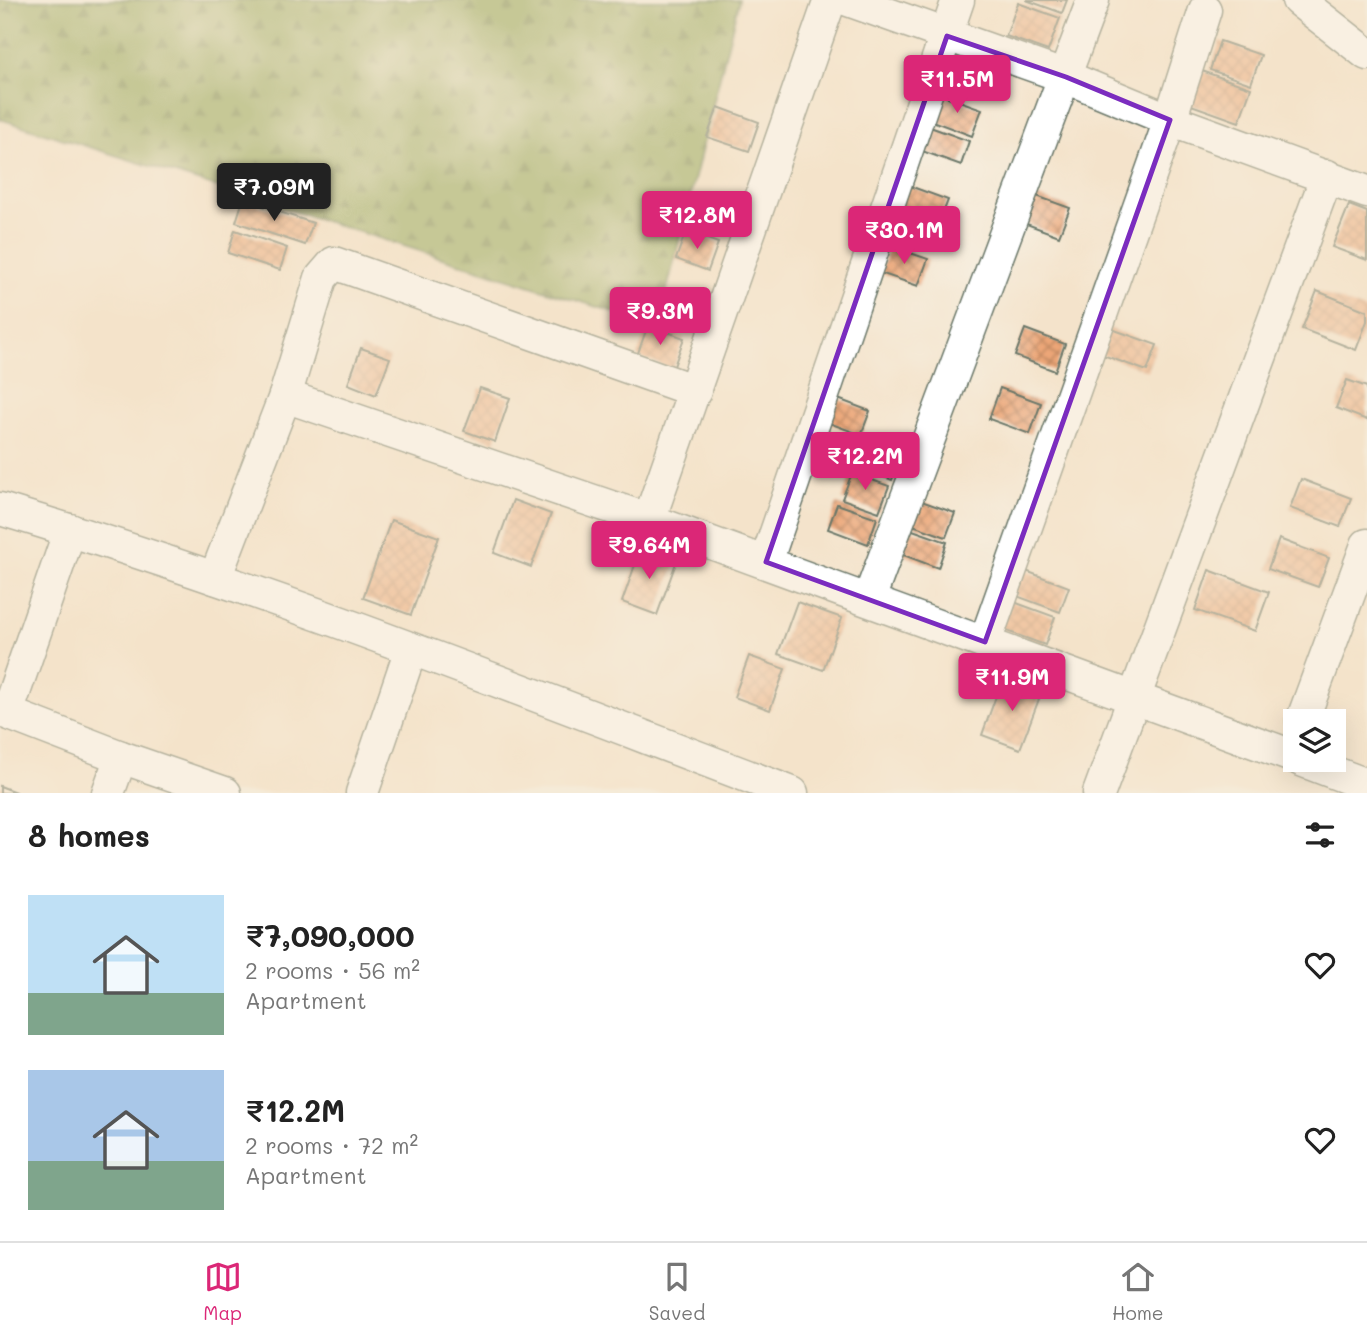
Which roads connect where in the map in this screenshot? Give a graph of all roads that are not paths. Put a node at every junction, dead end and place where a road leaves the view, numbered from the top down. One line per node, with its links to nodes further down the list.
1 (830, 0): 13 (street)
2 (848, 0): 7 (street)
3 (958, 0): 7 (street)
4 (1093, 0): 9 (street)
5 (1298, 0): 8 (street)
6 (1205, 10): 10 (street)
7 (947, 36): 9 (street); 19 (street)
8 (1367, 54)
9 (1066, 76): 10 (street); 21 (street)
10 (1170, 120): 11 (street); 22 (street)
11 (1326, 176): 12 (street); 24 (street)
12 (1367, 192)
13 (695, 390): 14 (street); 16 (street)
14 (285, 396): 16 (street); 20 (street)
15 (0, 509): 17 (street)
16 (649, 520): 19 (street)
17 (70, 530): 20 (street); 26 (street)
18 (1367, 545): 25 (street)
19 (766, 562): 21 (street)
20 (215, 579): 23 (street)
21 (869, 600): 22 (street)
22 (985, 642): 24 (street)
23 (411, 649): 33 (street); 34 (street)
24 (1134, 698): 27 (street); 35 (street)
25 (1307, 709)
26 (4, 723): 28 (street)
27 (1283, 749)
28 (121, 757): 31 (street); 32 (street)
29 (1338, 772): 30 (street)
30 (1367, 785)
31 (108, 793)
32 (225, 793)
33 (362, 793)
34 (792, 793)
35 (1099, 793)

